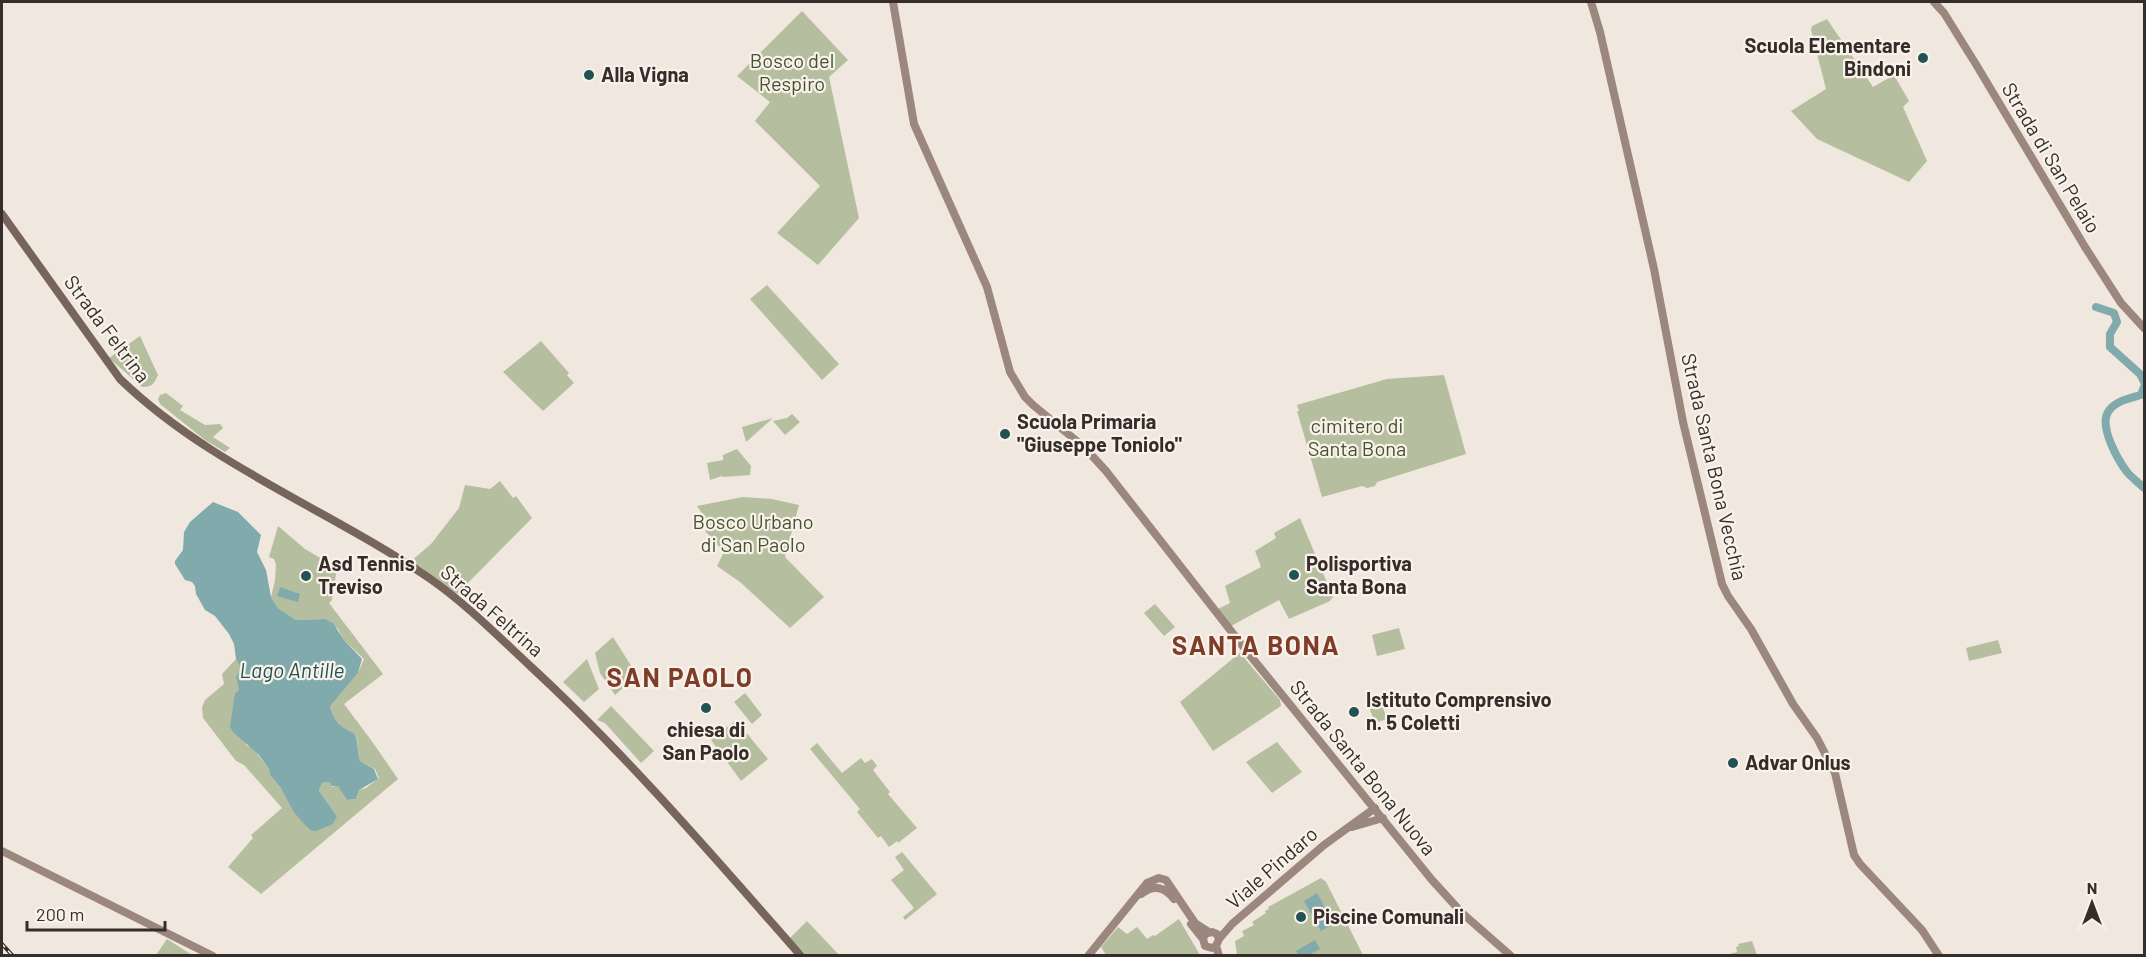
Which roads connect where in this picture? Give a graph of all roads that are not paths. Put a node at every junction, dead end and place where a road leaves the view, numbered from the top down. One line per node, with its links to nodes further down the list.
1 (893, 2): 6 (street, Strada Santa Bona Nuova)
2 (1591, 2): 20 (street, Strada Santa Bona Vecchia)
3 (1934, 2): 5 (street, Strada di San Pelaio)
4 (2, 214): 16 (main road, Strada Feltrina)
5 (2145, 328)
6 (1366, 797): 7 (street, Strada Santa Bona Nuova); 8 (street)
7 (1376, 809): 8 (street, Viale Pindaro); 9 (street, Strada Santa Bona Nuova); 10 (street, Viale Pindaro)
8 (1365, 814): 11 (street, Viale Pindaro)
9 (1383, 818): 10 (street, Viale Pindaro); 19 (street, Strada Santa Bona Nuova)
10 (1354, 826): 11 (street, Viale Pindaro)
11 (1337, 834): 14 (street, Viale Pindaro)
12 (2, 851): 15 (street)
13 (1138, 896): 14 (street, Viale Pindaro); 14 (street); 17 (street)
14 (1214, 942): 18 (street)
15 (213, 956)
16 (801, 956)
17 (1088, 956)
18 (1219, 956)
19 (1511, 956)
20 (1939, 956)

